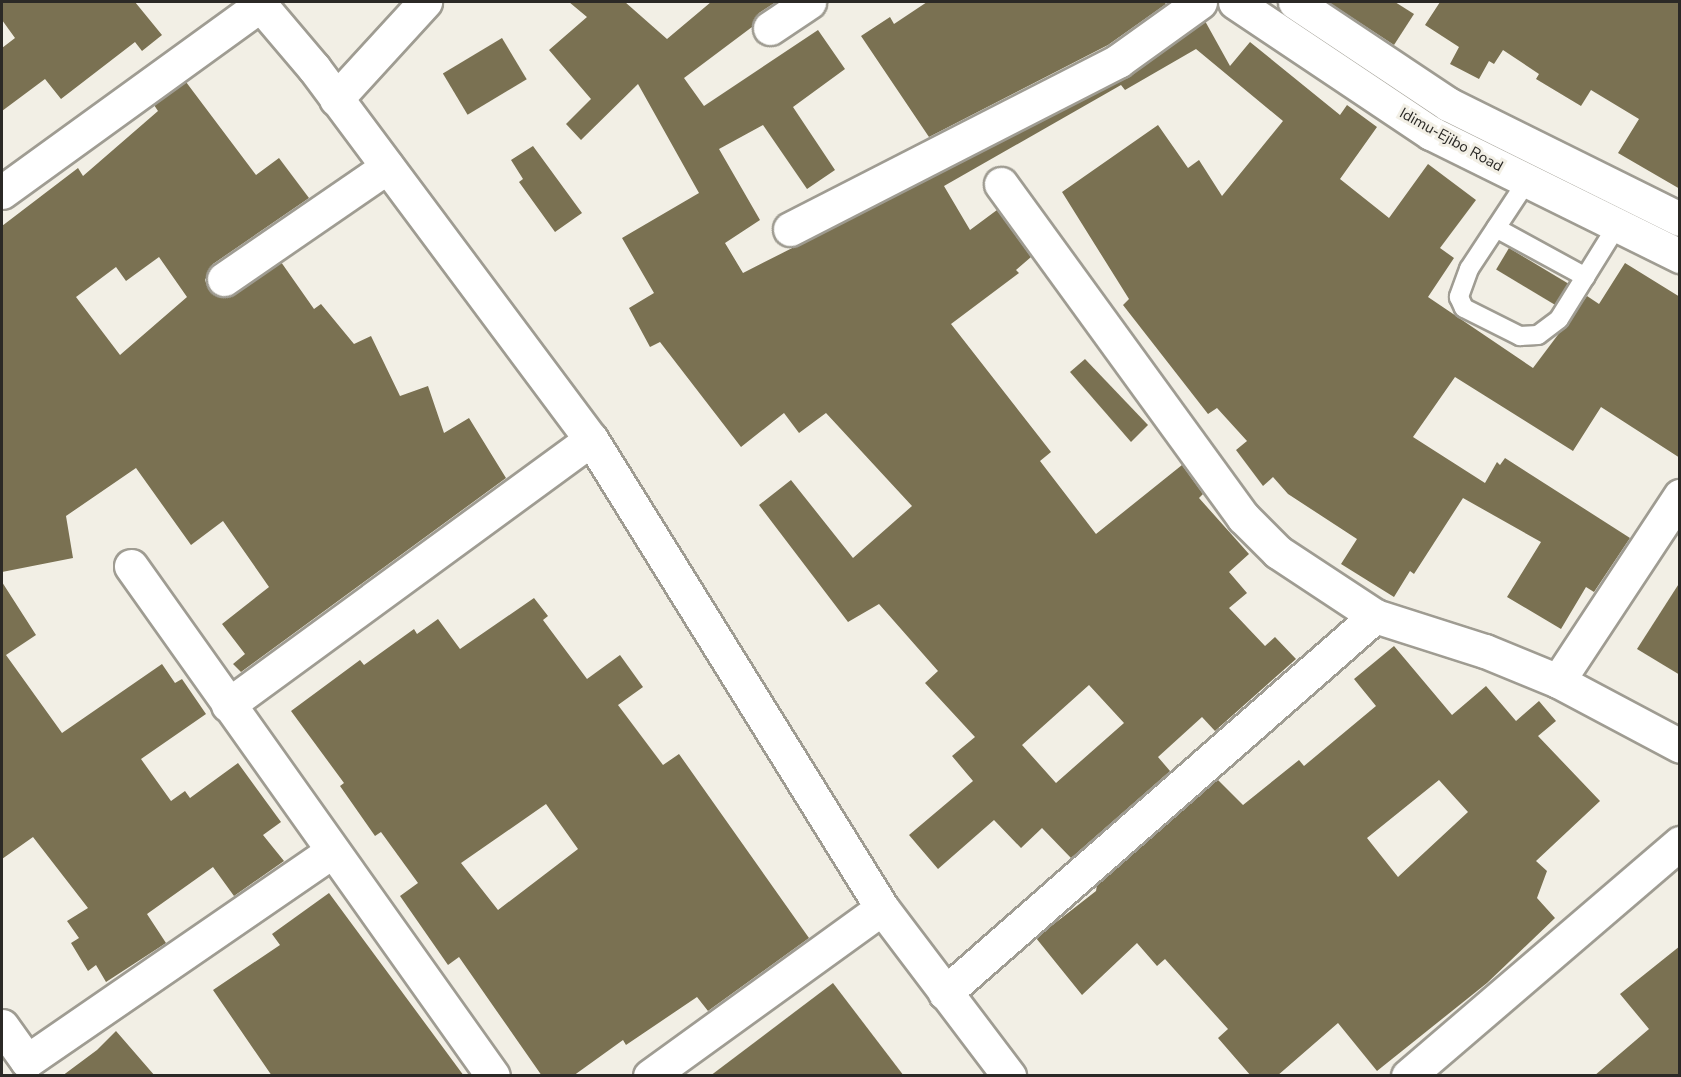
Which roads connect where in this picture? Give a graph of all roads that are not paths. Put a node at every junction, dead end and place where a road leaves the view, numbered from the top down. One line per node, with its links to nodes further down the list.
1 (425, 2): 8 (street)
2 (808, 2): 7 (street)
3 (1200, 2): 16 (street)
4 (1235, 2): 10 (street, Idimu-Ejibo Road)
5 (1295, 2): 13 (street, Idimu-Ejibo Road)
6 (259, 3): 8 (street); 12 (street)
7 (770, 28)
8 (336, 99): 9 (street)
9 (387, 167): 19 (street); 20 (street)
10 (1527, 180): 14 (street, Idimu-Ejibo Road); 15 (lane)
11 (1001, 184): 23 (street)
12 (2, 192)
13 (1680, 219)
14 (1617, 226): 17 (street, Idimu-Ejibo Road); 18 (lane)
15 (1496, 228): 18 (lane); 18 (lane)
16 (790, 229)
17 (1680, 256)
18 (1586, 277)
19 (224, 279)
20 (591, 439): 25 (street); 29 (street)
21 (1680, 496): 24 (street)
22 (131, 566): 25 (street)
23 (1375, 616): 24 (street); 30 (street)
24 (1558, 681): 26 (street)
25 (228, 705): 28 (street)
26 (1680, 746)
27 (1680, 843): 36 (street)
28 (332, 851): 32 (street); 33 (street)
29 (882, 908): 30 (street); 34 (street)
30 (945, 993): 35 (street)
31 (2, 1026): 32 (street)
32 (20, 1068)
33 (494, 1076)
34 (650, 1076)
35 (1009, 1076)
36 (1408, 1076)

